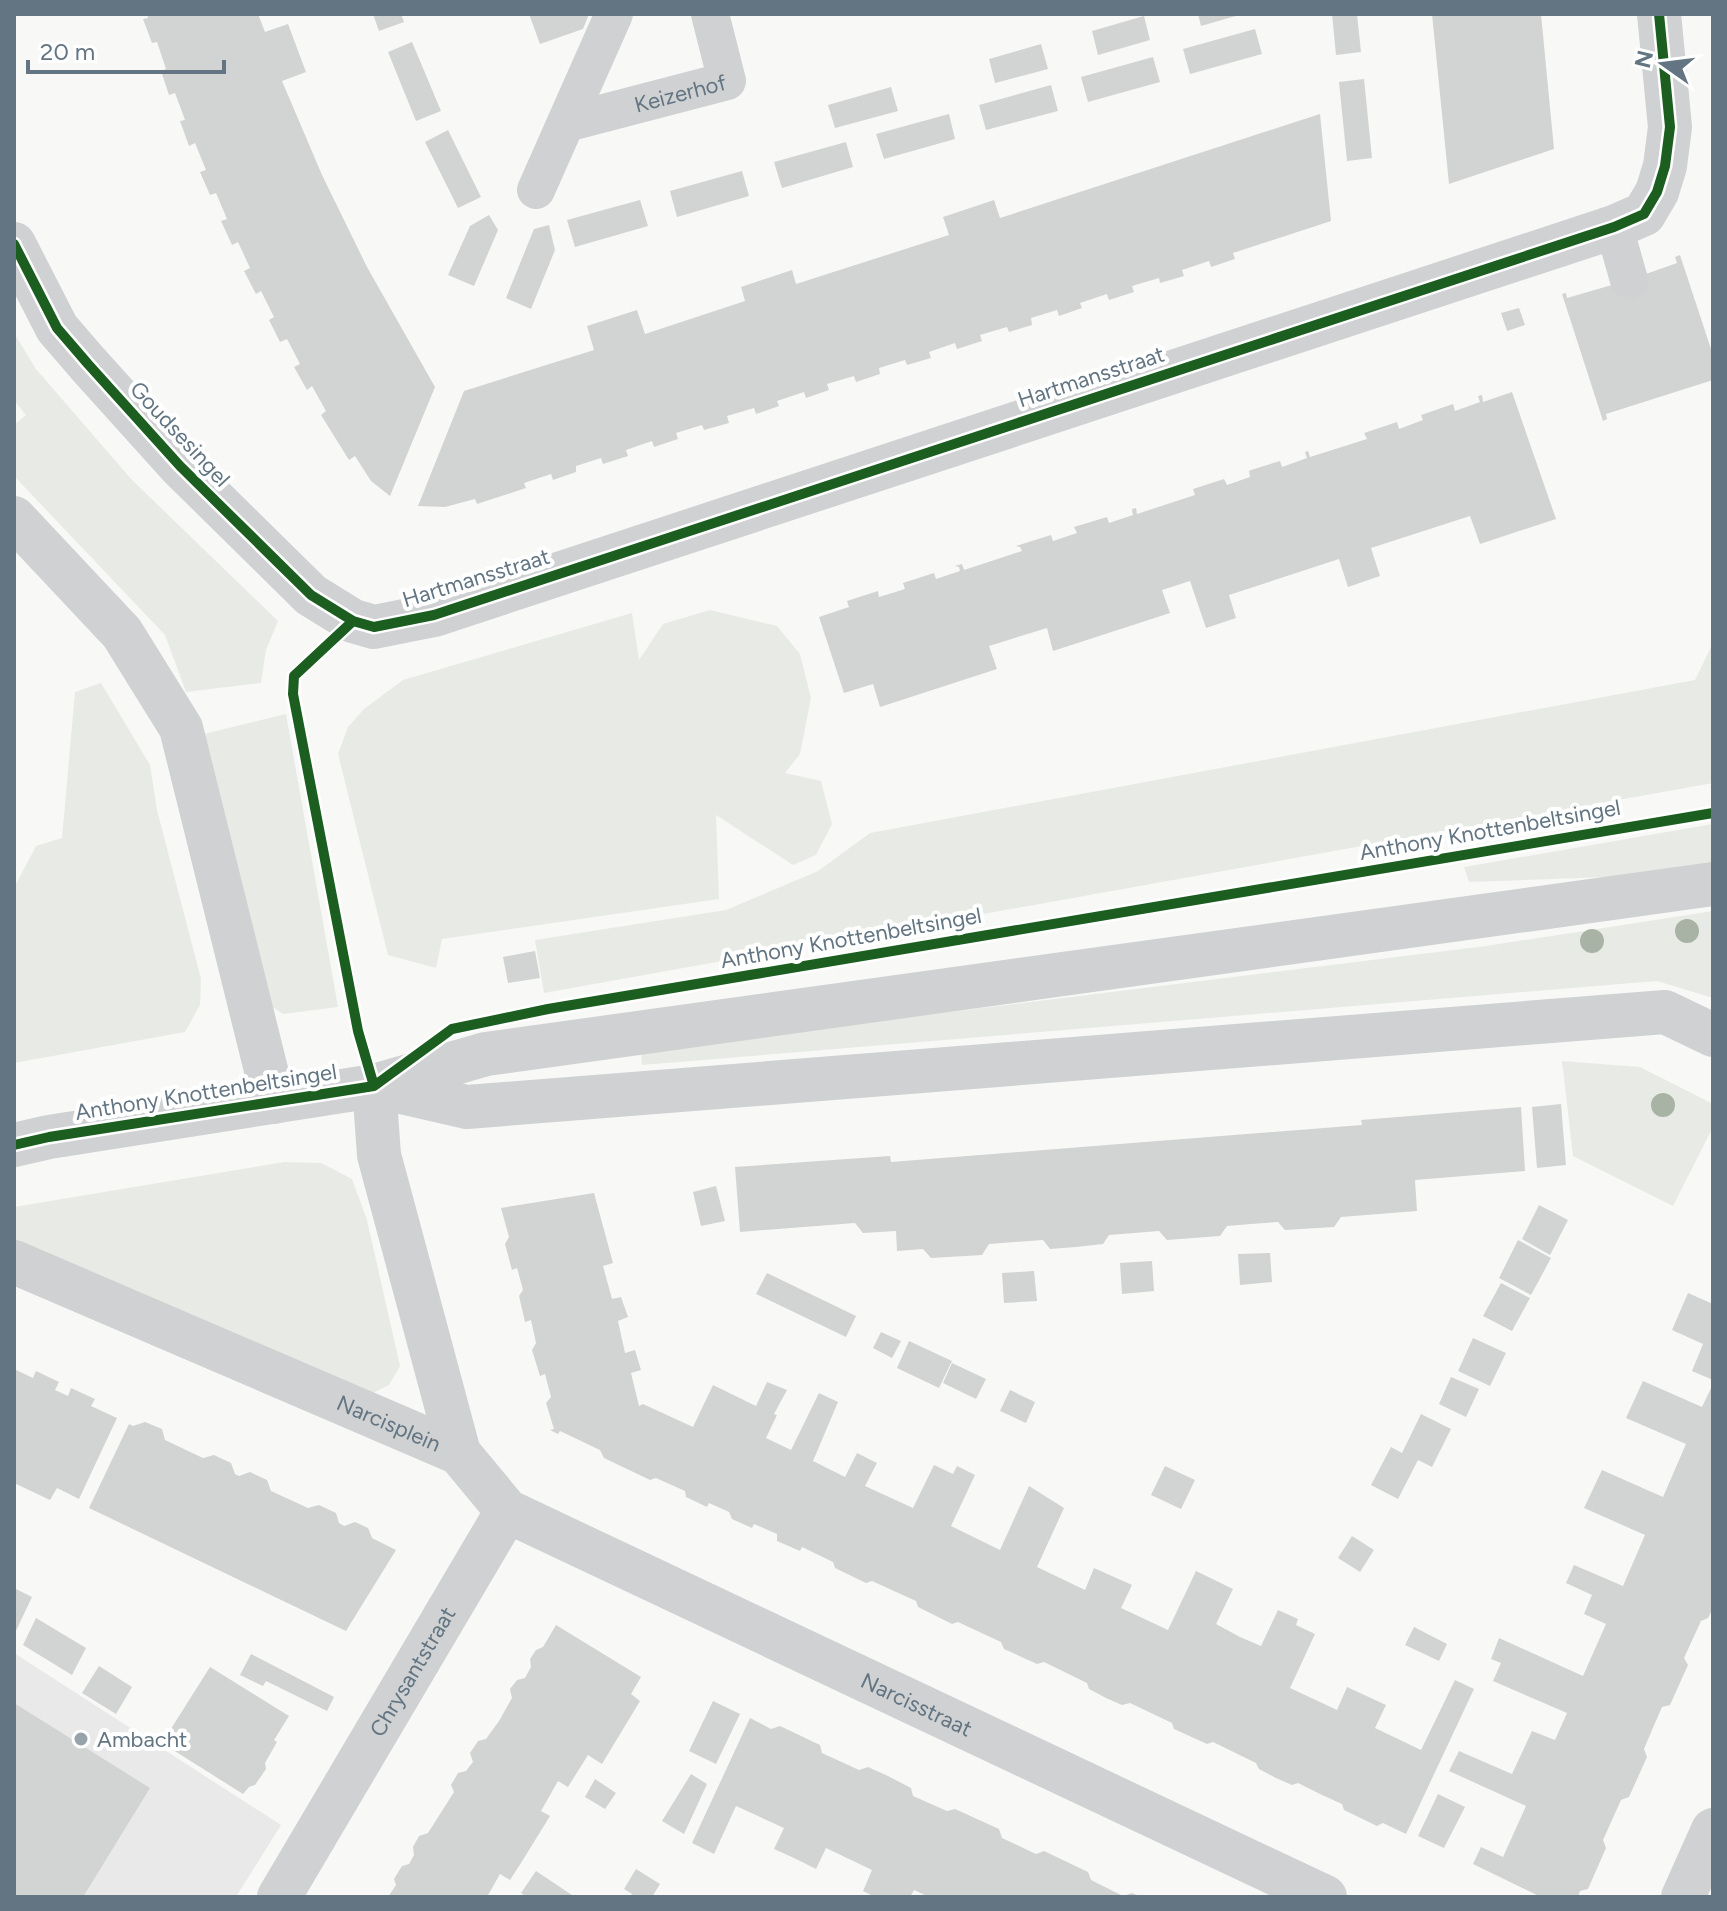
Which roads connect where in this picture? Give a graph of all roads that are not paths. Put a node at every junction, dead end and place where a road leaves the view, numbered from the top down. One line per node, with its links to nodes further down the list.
1 (614, 14): 4 (lane)
2 (710, 14): 4 (lane, Keizerhof)
3 (1659, 14): 6 (street, Hartmansstraat)
4 (566, 123): 5 (lane)
5 (536, 190)
6 (1614, 227): 8 (lane); 10 (street, Hartmansstraat)
7 (14, 244): 10 (street, Goudsesingel)
8 (1629, 280)
9 (14, 518): 14 (street)
10 (353, 621)
11 (1713, 884): 13 (street, Anthony Knottenbeltsingel)
12 (1713, 1035): 13 (street, Anthony Knottenbeltsingel)
13 (374, 1086): 14 (street, Anthony Knottenbeltsingel); 17 (street, Narcisplein)
14 (274, 1102): 15 (street, Anthony Knottenbeltsingel)
15 (14, 1145)
16 (14, 1262): 17 (street, Narcisplein)
17 (459, 1453): 18 (street)
18 (507, 1511): 20 (street, Chrysantstraat); 21 (street, Narcisstraat)
19 (1713, 1830): 22 (street)
20 (279, 1897)
21 (1325, 1897)
22 (1683, 1897)

